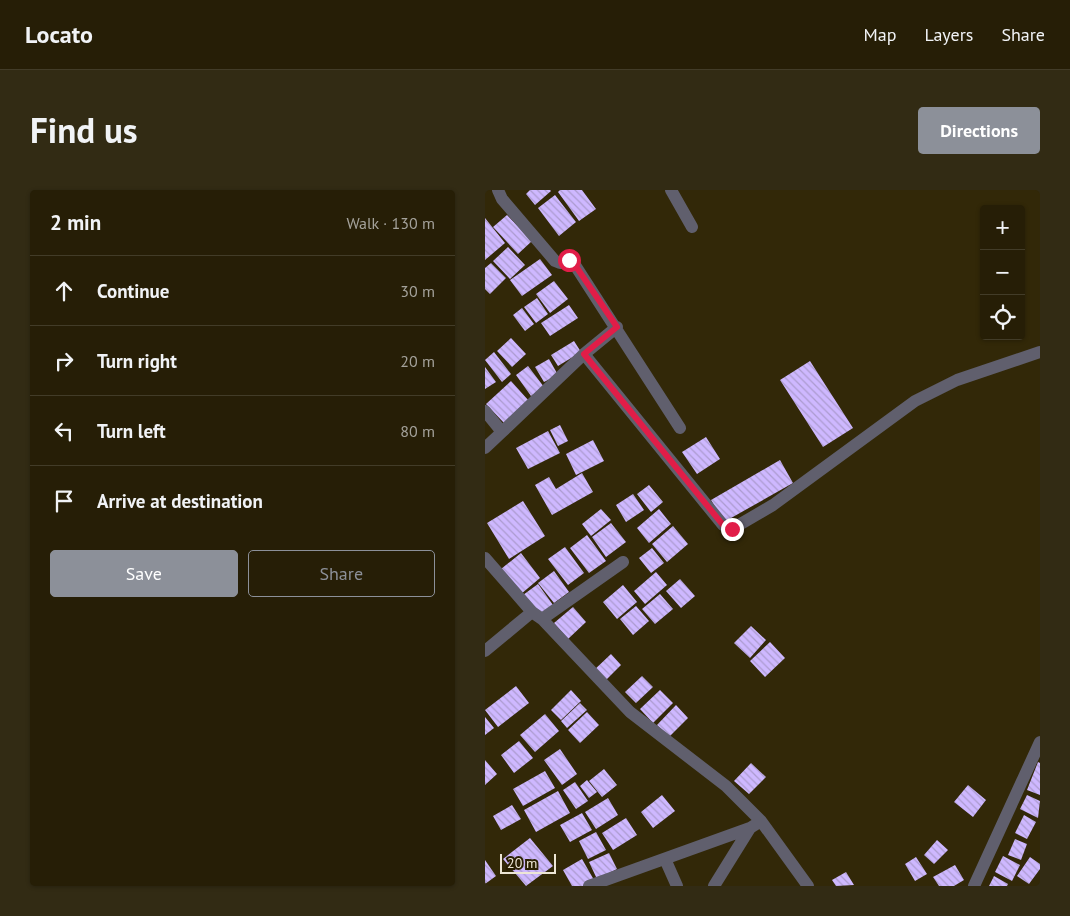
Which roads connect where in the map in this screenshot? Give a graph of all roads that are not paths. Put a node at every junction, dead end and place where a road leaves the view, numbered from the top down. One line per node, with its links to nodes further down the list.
1 (498, 190): 4 (street)
2 (671, 190): 3 (street)
3 (692, 228)
4 (617, 327): 6 (street); 8 (street)
5 (1040, 352): 6 (street)
6 (584, 354): 9 (street)
7 (485, 411): 9 (street)
8 (680, 428)
9 (502, 432): 10 (street)
10 (485, 448)
11 (485, 558): 13 (street)
12 (623, 562): 13 (street)
13 (537, 616): 14 (street); 16 (street)
14 (485, 651)
15 (1040, 742): 22 (street)
16 (756, 824): 17 (street); 20 (street); 21 (street)
17 (665, 859): 18 (street); 19 (street)
18 (589, 886)
19 (677, 886)
20 (714, 886)
21 (808, 886)
22 (974, 886)

